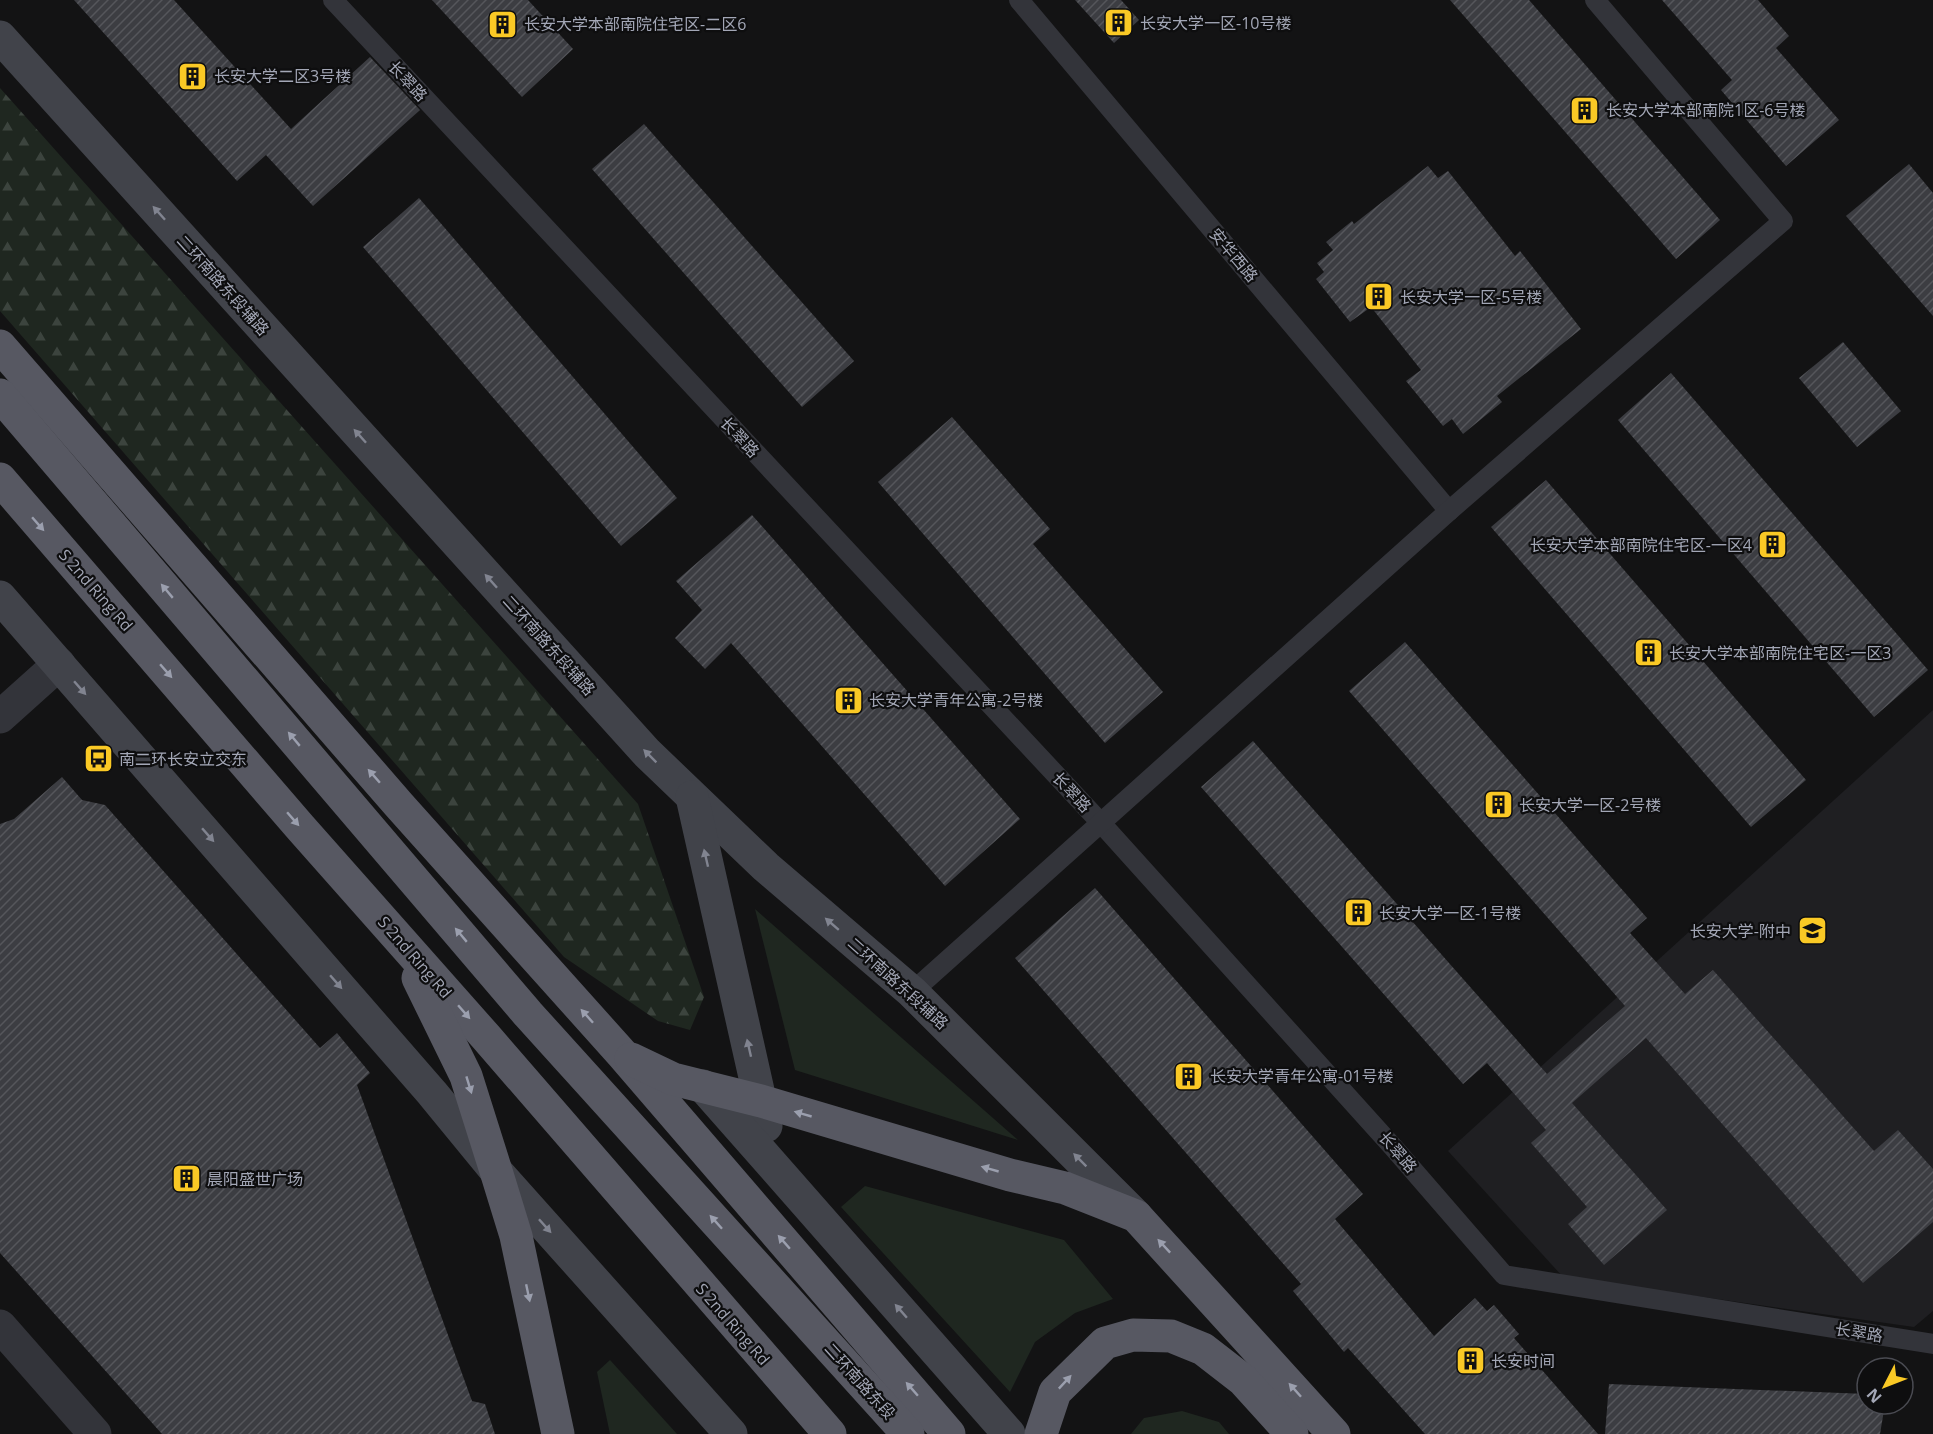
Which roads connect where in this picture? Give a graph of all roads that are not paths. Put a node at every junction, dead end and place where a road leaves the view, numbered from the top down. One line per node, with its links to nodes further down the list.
1 (333, 0): 14 (lane, 长翠路)
2 (1019, 0): 8 (lane, 安华西路)
3 (1595, 0): 8 (lane)
4 (0, 37): 13 (main road, 二环南路东段辅路, one-way to 4)
5 (0, 346): 15 (highway, one-way to 5)
6 (0, 395): 12 (highway, one-way to 6)
7 (0, 479): 16 (highway, S 2nd Ring Rd, one-way to 16)
8 (1449, 511): 14 (lane)
9 (0, 597): 10 (main road)
10 (59, 664): 11 (street); 22 (main road, one-way to 22)
11 (0, 717)
12 (325, 775): 15 (highway); 30 (highway, 二环南路东段, one-way to 12)
13 (692, 797): 17 (main road, 二环南路东段辅路, one-way to 13); 20 (main road, one-way to 13)
14 (1101, 823): 17 (lane); 25 (lane, 长翠路)
15 (460, 873): 18 (highway, one-way to 15)
16 (398, 938): 22 (highway, one-way to 22); 29 (highway, S 2nd Ring Rd, one-way to 29)
17 (912, 992): 23 (main road, 二环南路东段辅路, one-way to 17)
18 (622, 1054): 19 (highway); 31 (highway, one-way to 18)
19 (703, 1086): 20 (highway); 21 (main road)
20 (761, 1101): 21 (main road); 23 (highway, one-way to 20)
21 (775, 1167): 32 (main road, one-way to 21)
22 (496, 1171): 27 (highway, one-way to 27); 28 (main road, one-way to 28)
23 (1136, 1216): 35 (highway, one-way to 23)
24 (0, 1326): 26 (street)
25 (1933, 1344)
26 (95, 1434)
27 (558, 1434)
28 (731, 1434)
29 (830, 1434)
30 (908, 1434)
31 (950, 1434)
32 (1009, 1434)
33 (1041, 1434): 34 (highway, one-way to 34)
34 (1292, 1434)
35 (1334, 1434)

